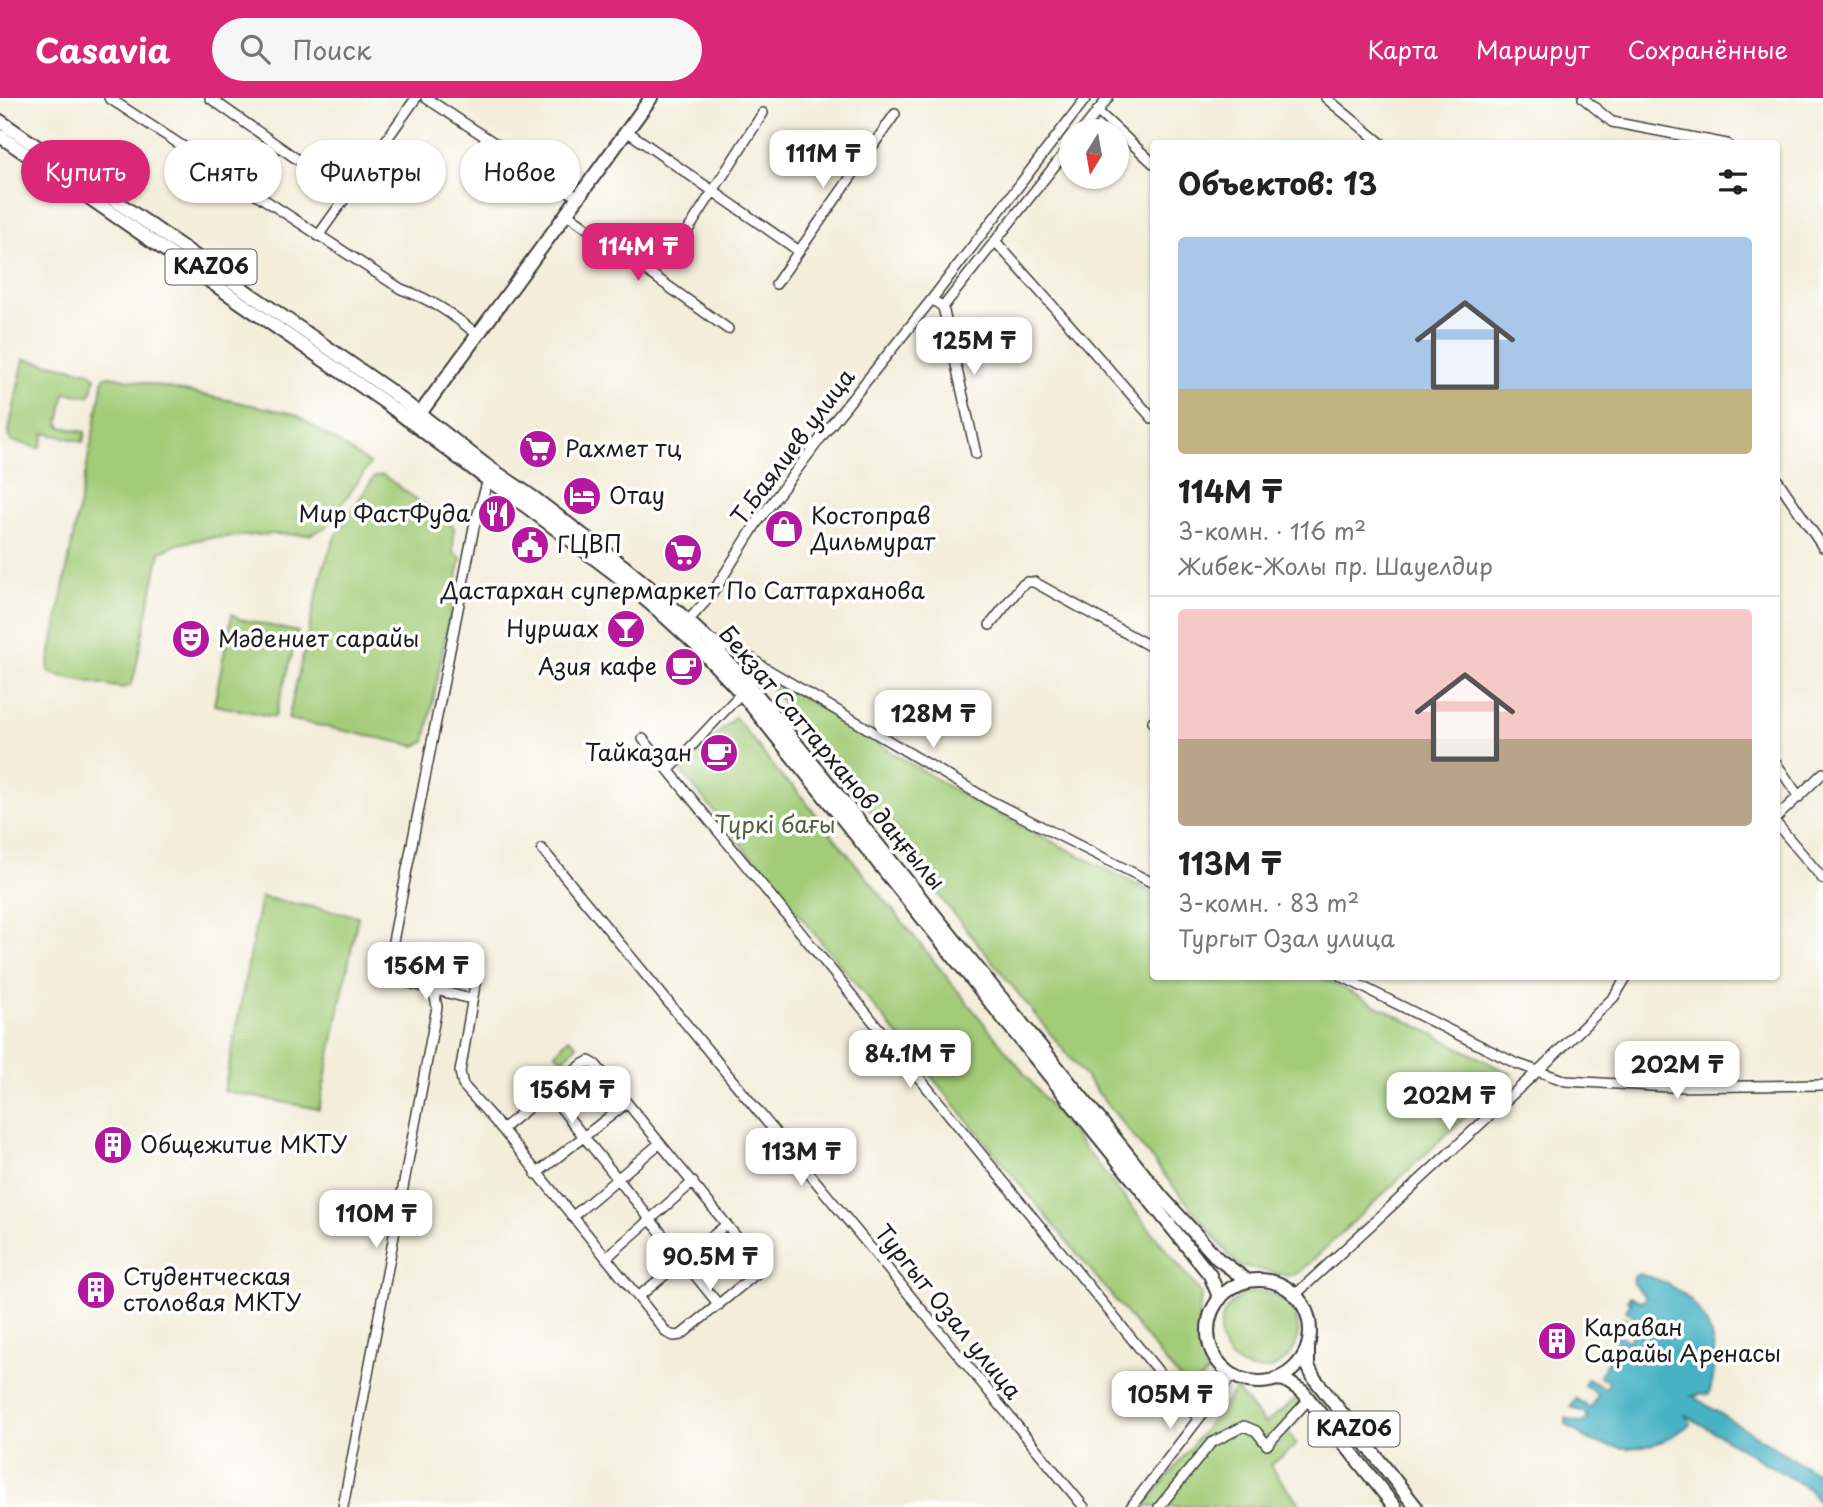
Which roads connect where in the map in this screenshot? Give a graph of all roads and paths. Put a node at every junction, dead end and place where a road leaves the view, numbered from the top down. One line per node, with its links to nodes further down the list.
1 (109, 98): 29 (street)
2 (210, 98): 21 (street)
3 (416, 98): 17 (street)
4 (426, 98): 18 (street)
5 (652, 98): 15 (main road)
6 (1086, 98): 34 (street, Т.Баялиев улица)
7 (1108, 98): 10 (street)
8 (1326, 98): 19 (street)
9 (1583, 98): 20 (street)
10 (1097, 111): 13 (street); 22 (street)
11 (763, 113): 24 (street)
12 (895, 114): 32 (street)
13 (1091, 119)
14 (0, 121): 39 (main road, Бекзат Саттарханов даңғылы / KАZ06)
15 (628, 132): 24 (street); 25 (main road)
16 (0, 136): 39 (main road, Бекзат Саттарханов даңғылы / KАZ06)
17 (387, 140)
18 (490, 140)
19 (1377, 140)
20 (1706, 140)
21 (296, 158)
22 (1150, 160)
23 (1059, 161): 31 (street)
24 (713, 192): 30 (street); 32 (street)
25 (580, 193)
26 (342, 203): 29 (street)
27 (573, 203): 28 (main road)
28 (566, 213): 36 (street); 37 (main road)
29 (318, 236): 37 (street)
30 (681, 241)
31 (996, 242): 35 (street); 38 (street)
32 (799, 251): 33 (street)
33 (776, 284)
34 (932, 299): 35 (street); 44 (street, Т.Баялиев улица)
35 (943, 307): 40 (street)
36 (728, 329)
37 (478, 335): 39 (main road)
38 (1150, 416)
39 (417, 418): 41 (main road, Бекзат Саттарханов даңғылы / KАZ06); 44 (main road, Бекзат Саттарханов даңғылы / KАZ06)
40 (976, 454)
41 (488, 480): 49 (main road, Бекзат Саттарханов даңғылы / KАZ06); 63 (street)
42 (1780, 484): 43 (street)
43 (1823, 547)
44 (688, 621): 46 (main road, Бекзат Саттарханов даңғылы / KАZ06)
45 (990, 625): 47 (street)
46 (705, 637): 48 (street); 49 (main road, Бекзат Саттарханов даңғылы / KАZ06)
47 (1150, 646)
48 (765, 668): 49 (street); 59 (street)
49 (746, 689): 52 (street); 80 (main road, Бекзат Саттарханов даңғылы / KАZ06); 83 (main road, Бекзат Саттарханов даңғылы / KАZ06)
50 (643, 739): 52 (street)
51 (1780, 769): 54 (street)
52 (669, 770): 89 (street)
53 (1823, 772): 54 (street)
54 (1799, 797): 55 (street)
55 (1780, 817)
56 (1780, 826): 58 (street)
57 (542, 849): 91 (street, Тургыт Озал улица)
58 (1823, 879)
59 (1150, 881)
60 (476, 979): 64 (street)
61 (1349, 980): 65 (street)
62 (1625, 980): 65 (street)
63 (428, 987): 64 (street); 90 (street)
64 (471, 999): 69 (street)
65 (1539, 1070): 66 (street); 81 (street)
66 (1823, 1085)
67 (548, 1092): 68 (street); 69 (street); 70 (street)
68 (627, 1103): 70 (street); 71 (street)
69 (502, 1129): 72 (street)
70 (584, 1136): 72 (street); 73 (street)
71 (660, 1143): 73 (street); 74 (street)
72 (536, 1174): 75 (street)
73 (617, 1177): 75 (street); 76 (street)
74 (693, 1182): 76 (street); 77 (street)
75 (572, 1217): 78 (street)
76 (650, 1219): 78 (street); 79 (street)
77 (726, 1225): 79 (street); 84 (street)
78 (606, 1258): 82 (street)
79 (683, 1260): 82 (street); 84 (street)
80 (1248, 1281): 81 (main road, KАZ06); 83 (main road)
81 (1295, 1295): 85 (main road, KАZ06)
82 (638, 1297): 84 (street)
83 (1220, 1298): 86 (main road)
84 (719, 1305)
85 (1308, 1345): 87 (main road); 95 (main road, KАZ06)
86 (1233, 1374): 87 (main road, KАZ06); 89 (street)
87 (1275, 1379): 88 (main road, KАZ06)
88 (1309, 1399): 93 (street); 94 (main road, KАZ06)
89 (1199, 1417): 92 (street)
90 (343, 1507)
91 (1084, 1507)
92 (1131, 1507)
93 (1159, 1507)
94 (1395, 1507)
95 (1416, 1507)

